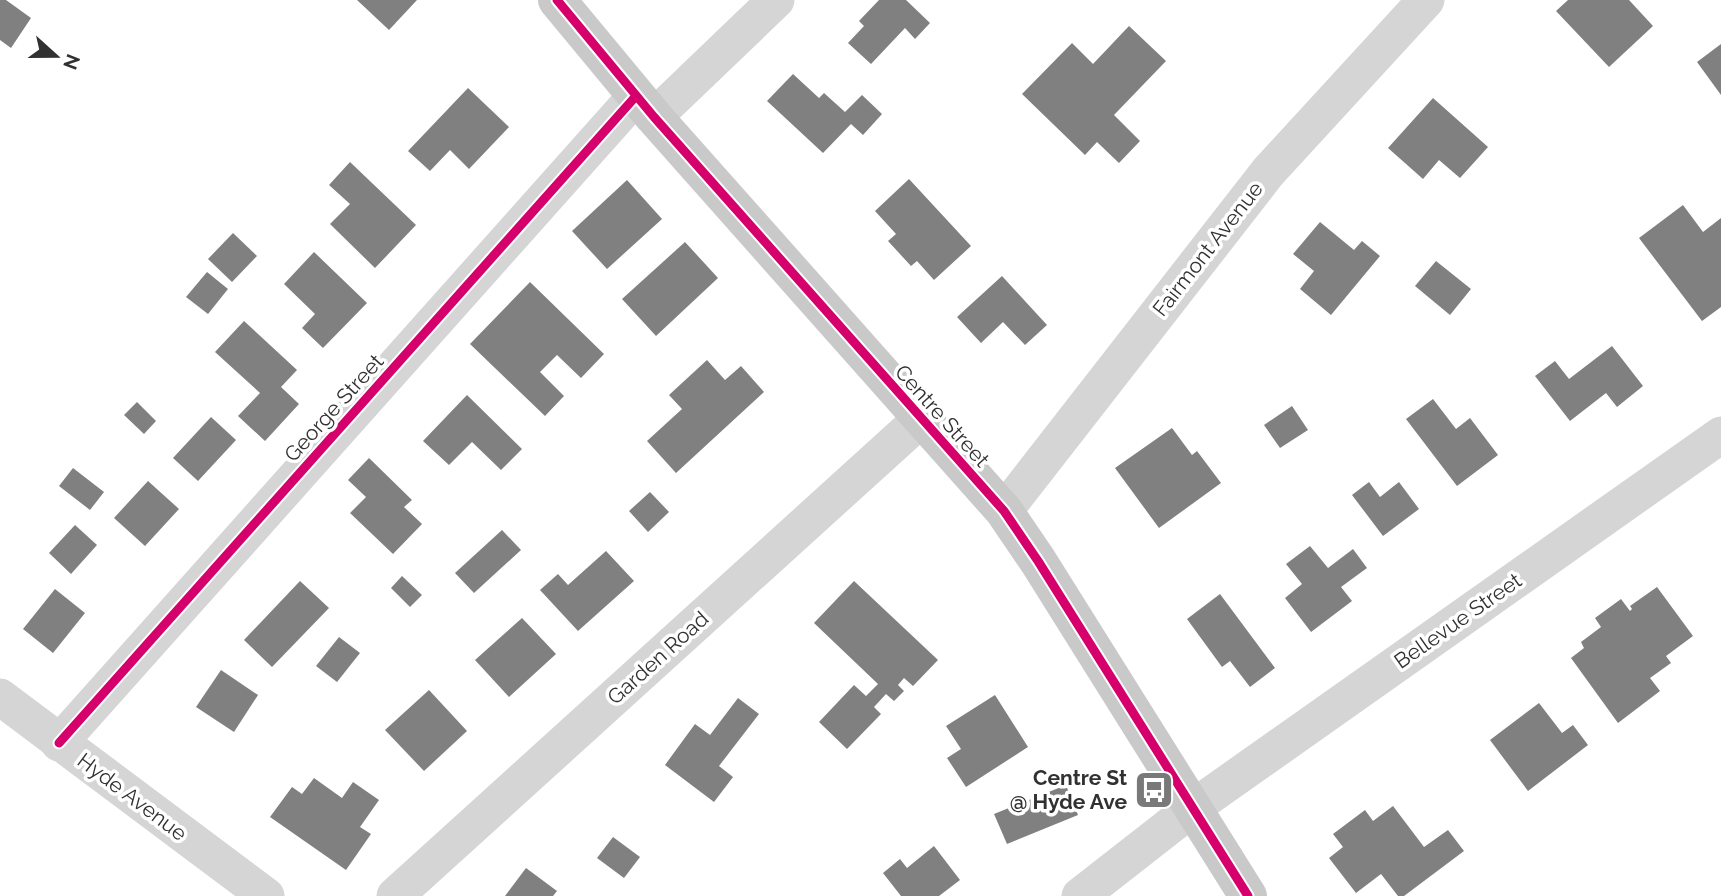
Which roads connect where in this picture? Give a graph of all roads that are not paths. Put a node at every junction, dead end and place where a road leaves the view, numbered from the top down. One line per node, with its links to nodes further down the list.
1 (557, 0): 4 (main road, Centre Street)
2 (776, 0): 4 (street, George Street)
3 (1426, 0): 7 (street, Fairmont Avenue)
4 (645, 106): 5 (main road, Centre Street); 9 (street, George Street)
5 (921, 419): 7 (main road, Centre Street); 12 (street, Garden Road)
6 (1721, 435): 10 (street, Bellevue Street)
7 (1004, 511): 10 (main road, Centre Street)
8 (0, 697): 9 (street, Hyde Avenue)
9 (59, 743): 11 (street, Hyde Avenue)
10 (1194, 807): 13 (street); 14 (main road, Centre Street)
11 (265, 896)
12 (396, 896)
13 (1080, 896)
14 (1248, 896)

